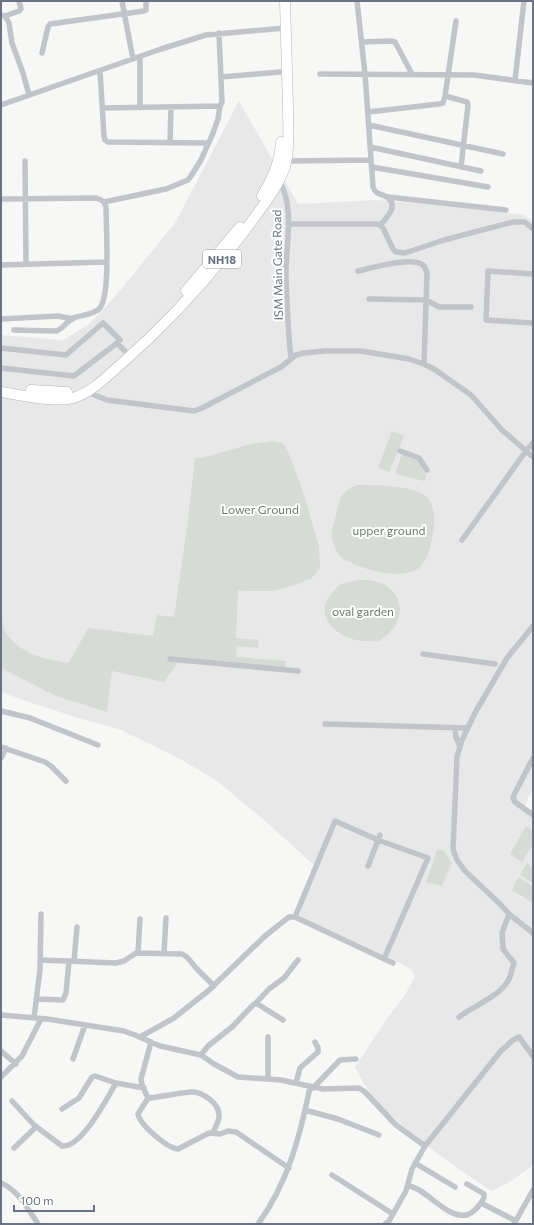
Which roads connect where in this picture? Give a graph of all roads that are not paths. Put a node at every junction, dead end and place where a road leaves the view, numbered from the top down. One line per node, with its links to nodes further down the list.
1 (19, 1): 9 (street)
2 (122, 1): 8 (street)
3 (146, 1): 8 (street)
4 (279, 1): 11 (highway, NH18)
5 (285, 1): 11 (highway, NH18)
6 (357, 1): 13 (street)
7 (524, 1): 24 (street)
8 (124, 15): 14 (street); 16 (street)
9 (3, 16): 26 (street)
10 (456, 20): 22 (street)
11 (282, 28): 12 (street); 18 (highway, NH18); 42 (highway, NH18)
12 (219, 33): 15 (street); 23 (street)
13 (362, 42): 20 (street); 21 (street)
14 (42, 53)
15 (140, 57): 16 (street); 31 (street)
16 (133, 59): 17 (street)
17 (100, 71): 26 (street); 30 (street)
18 (280, 72): 23 (street); 46 (highway, NH18)
19 (320, 74): 20 (street)
20 (365, 74): 21 (street); 33 (street)
21 (412, 74): 22 (street)
22 (448, 74): 24 (street); 27 (street)
23 (221, 77): 29 (street)
24 (515, 80): 25 (street)
25 (533, 83)
26 (29, 95): 28 (street)
27 (445, 96): 33 (street); 37 (street)
28 (1, 105)
29 (220, 106): 32 (street); 36 (street)
30 (102, 108): 31 (street); 35 (street)
31 (140, 108): 32 (street)
32 (171, 108): 35 (street)
33 (368, 112): 34 (street)
34 (369, 125): 37 (street); 38 (street)
35 (170, 143): 36 (street)
36 (208, 143): 51 (street)
37 (464, 146): 39 (street); 44 (street)
38 (370, 147): 40 (street); 44 (street)
39 (503, 154)
40 (372, 160): 42 (street); 43 (street)
41 (25, 161): 50 (street)
42 (286, 161): 46 (highway, NH18)
43 (372, 167): 47 (street); 48 (street)
44 (461, 167): 45 (street)
45 (481, 171)
46 (277, 178): 53 (street, ISM Main Gate Road); 70 (highway, NH18); 76 (highway, NH18)
47 (488, 187)
48 (388, 197): 52 (street); 54 (street)
49 (1, 199): 50 (street)
50 (25, 199): 51 (street); 57 (street)
51 (104, 202): 56 (street)
52 (506, 210)
53 (289, 224): 54 (street); 71 (street, ISM Main Gate Road)
54 (380, 225): 55 (street)
55 (533, 229)
56 (106, 262): 57 (street); 64 (street)
57 (26, 264): 58 (street)
58 (1, 265)
59 (358, 271): 62 (street)
60 (533, 274): 66 (street)
61 (369, 298): 62 (street)
62 (426, 300): 63 (street); 72 (street)
63 (471, 307)
64 (73, 318): 65 (street); 67 (street)
65 (1, 319)
66 (533, 323)
67 (14, 330)
68 (117, 343): 69 (street); 70 (street); 73 (street)
69 (1, 348)
70 (125, 351): 74 (highway, NH18)
71 (292, 358): 72 (street); 76 (street)
72 (424, 364): 79 (street)
73 (1, 368)
74 (1, 386)
75 (1, 392): 76 (highway, NH18)
76 (87, 392)
77 (533, 443): 79 (street)
78 (400, 451): 81 (street)
79 (526, 451): 80 (street); 82 (street)
80 (533, 457)
81 (428, 470)
82 (462, 540)
83 (533, 626): 84 (street)
84 (531, 632): 92 (street)
85 (423, 654): 87 (street)
86 (170, 659): 88 (street)
87 (496, 664)
88 (298, 671)
89 (1, 711): 93 (street)
90 (325, 724): 91 (street)
91 (455, 728): 92 (street); 94 (street)
92 (468, 728): 94 (street)
93 (98, 745)
94 (460, 747): 103 (street)
95 (3, 748): 96 (street); 98 (street)
96 (1, 758)
97 (533, 758): 99 (street)
98 (66, 781)
99 (533, 815)
100 (378, 838): 101 (street); 104 (street); 111 (street)
101 (368, 866)
102 (41, 914): 112 (street)
103 (508, 914): 108 (street); 120 (street)
104 (295, 917): 111 (street); 116 (street)
105 (166, 918): 110 (street)
106 (140, 919): 109 (street)
107 (77, 927): 114 (street)
108 (533, 933)
109 (138, 953): 110 (street); 114 (street)
110 (164, 953): 116 (street)
111 (384, 959): 115 (street)
112 (40, 960): 114 (street); 117 (street)
113 (298, 960): 118 (street)
114 (72, 961): 117 (street)
115 (393, 963)
116 (214, 986): 125 (street)
117 (36, 999): 121 (street)
118 (256, 1003): 123 (street); 130 (street)
119 (1, 1015): 121 (street)
120 (459, 1016)
121 (34, 1018): 122 (street)
122 (41, 1019): 124 (street); 134 (street)
123 (284, 1020)
124 (85, 1025): 125 (street); 132 (street)
125 (140, 1037): 127 (street)
126 (268, 1037): 136 (street)
127 (151, 1042): 130 (street); 140 (street)
128 (315, 1042): 138 (street)
129 (1, 1051): 134 (street)
130 (201, 1055): 136 (street)
131 (533, 1056): 148 (street)
132 (73, 1059)
133 (356, 1059): 139 (street)
134 (16, 1064): 135 (street)
135 (1, 1077)
136 (268, 1079): 138 (street)
137 (116, 1083): 140 (street); 143 (street); 145 (street)
138 (296, 1084): 139 (street)
139 (311, 1087): 144 (street); 148 (street)
140 (144, 1088): 141 (street)
141 (148, 1098): 146 (street); 146 (street)
142 (12, 1101): 145 (street)
143 (62, 1109)
144 (305, 1110): 147 (street); 151 (street)
145 (36, 1127): 149 (street)
146 (214, 1133): 151 (street)
147 (379, 1135)
148 (425, 1146): 150 (street)
149 (14, 1148)
150 (415, 1163): 155 (street); 156 (street)
151 (289, 1168): 162 (street)
152 (332, 1174): 159 (street)
153 (1, 1183): 161 (street)
154 (467, 1184): 158 (street)
155 (408, 1185): 158 (street); 159 (street)
156 (454, 1187)
157 (533, 1190): 160 (street)
158 (481, 1203): 160 (street)
159 (393, 1214): 163 (street)
160 (515, 1222)
161 (38, 1224)
162 (258, 1224)
163 (386, 1224)

